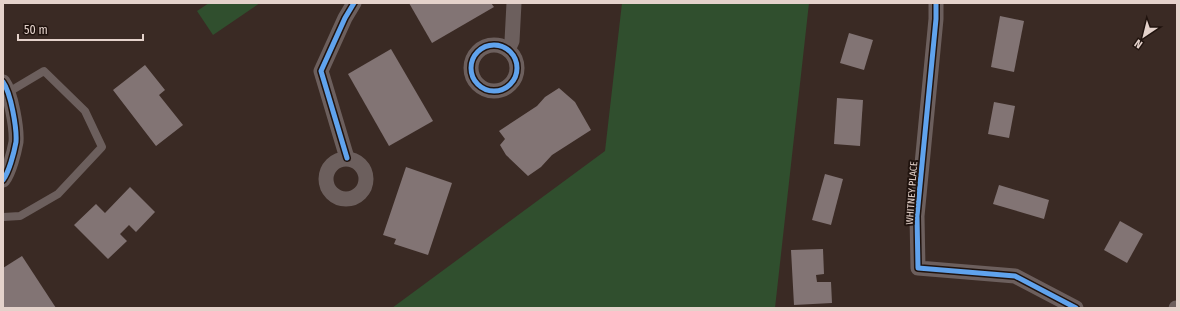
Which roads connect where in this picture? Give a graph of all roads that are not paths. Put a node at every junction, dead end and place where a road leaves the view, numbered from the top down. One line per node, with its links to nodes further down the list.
1 (354, 3): 6 (street)
2 (514, 3): 4 (street)
3 (936, 3): 9 (street, WHITNEY PLACE)
4 (508, 50)
5 (5, 87): 7 (street); 8 (lane)
6 (347, 158)
7 (3, 180)
8 (3, 217)
9 (1076, 308)

